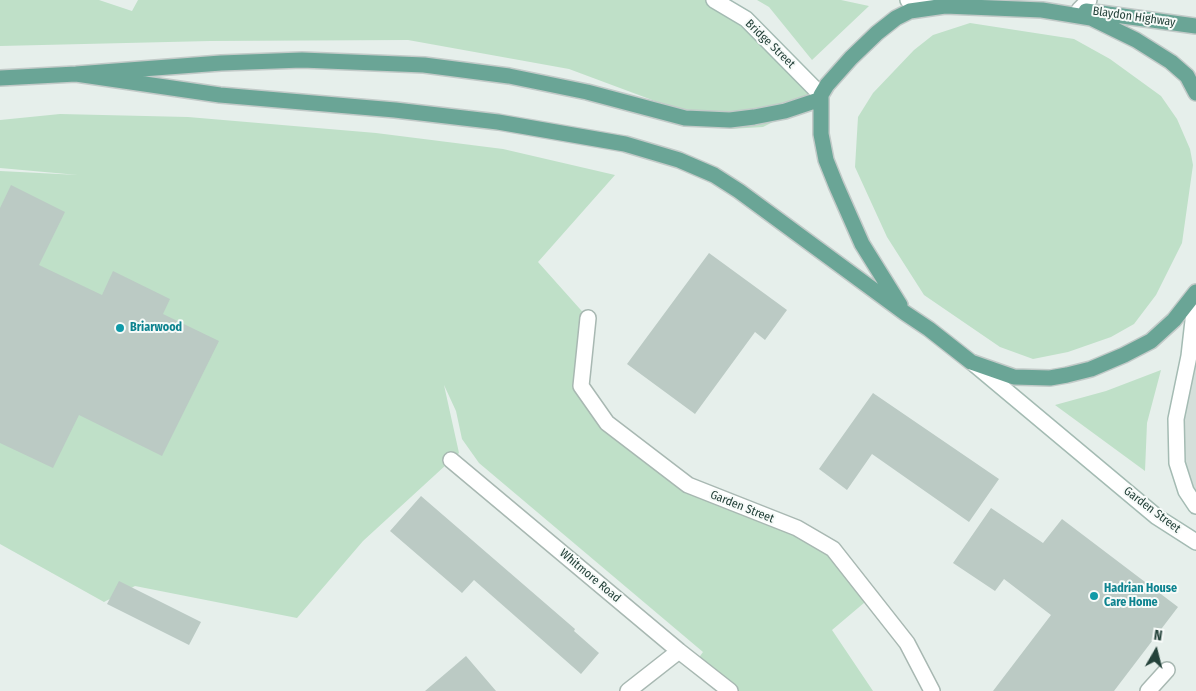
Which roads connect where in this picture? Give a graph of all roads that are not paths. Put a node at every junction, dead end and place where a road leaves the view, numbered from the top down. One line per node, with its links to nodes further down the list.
1 (714, 0): 11 (street, Bridge Street)
2 (908, 0): 5 (street)
3 (1007, 4): 5 (main road); 6 (main road)
4 (1084, 5): 6 (main road, Blaydon Highway); 7 (main road, Blaydon Highway)
5 (945, 6): 11 (main road)
6 (1042, 10): 10 (main road)
7 (1196, 26)
8 (76, 74): 9 (main road); 11 (main road); 13 (main road)
9 (0, 78)
10 (1196, 93)
11 (821, 97): 13 (main road)
12 (1196, 293): 15 (main road); 17 (street)
13 (905, 314): 15 (main road)
14 (588, 318): 23 (street, Garden Street)
15 (972, 362): 18 (street, Garden Street)
16 (451, 460): 19 (street, Whitmore Road)
17 (1196, 506)
18 (1196, 542)
19 (679, 651): 21 (street); 22 (street, Whitmore Road)
20 (1167, 670): 24 (street)
21 (628, 691)
22 (730, 691)
23 (932, 691)
24 (1148, 691)

